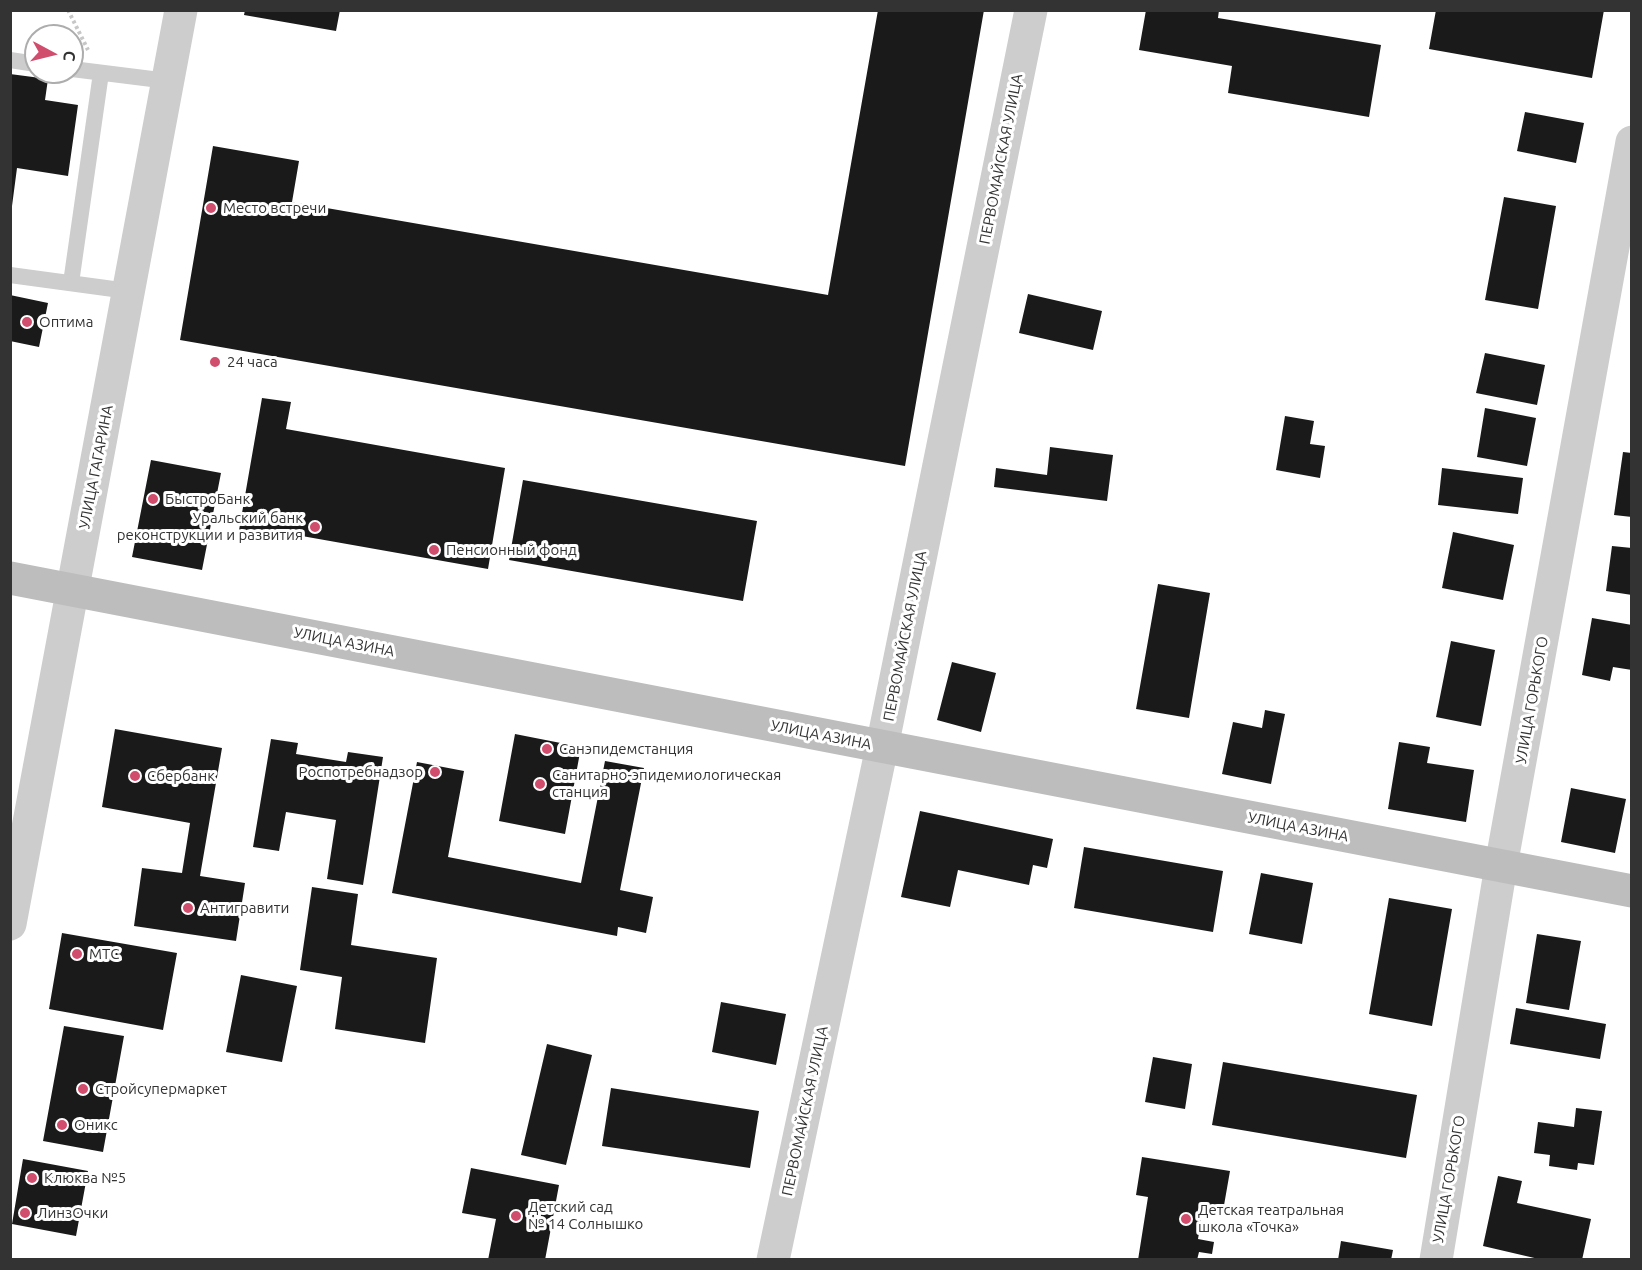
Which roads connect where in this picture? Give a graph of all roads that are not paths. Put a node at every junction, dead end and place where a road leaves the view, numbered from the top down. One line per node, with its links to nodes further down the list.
1 (181, 10): 5 (street, УЛИЦА ГАГАРИНА)
2 (1031, 10): 12 (street, ПЕРВОМАЙСКАЯ УЛИЦА)
3 (84, 71): 4 (lane)
4 (100, 73): 5 (lane); 8 (lane)
5 (168, 81): 9 (street, УЛИЦА ГАГАРИНА)
6 (1632, 142): 13 (street, УЛИЦА ГОРЬКОГО)
7 (10, 275): 8 (lane)
8 (71, 283): 9 (lane)
9 (128, 291): 11 (street, УЛИЦА ГАГАРИНА)
10 (10, 578): 11 (main road, УЛИЦА АЗИНА)
11 (73, 590): 12 (main road, УЛИЦА АЗИНА); 15 (street, УЛИЦА ГАГАРИНА)
12 (882, 747): 13 (main road, УЛИЦА АЗИНА); 16 (street, ПЕРВОМАЙСКАЯ УЛИЦА)
13 (1502, 866): 14 (main road, УЛИЦА АЗИНА); 17 (street, УЛИЦА ГОРЬКОГО)
14 (1632, 891)
15 (10, 924)
16 (773, 1260)
17 (1436, 1260)

